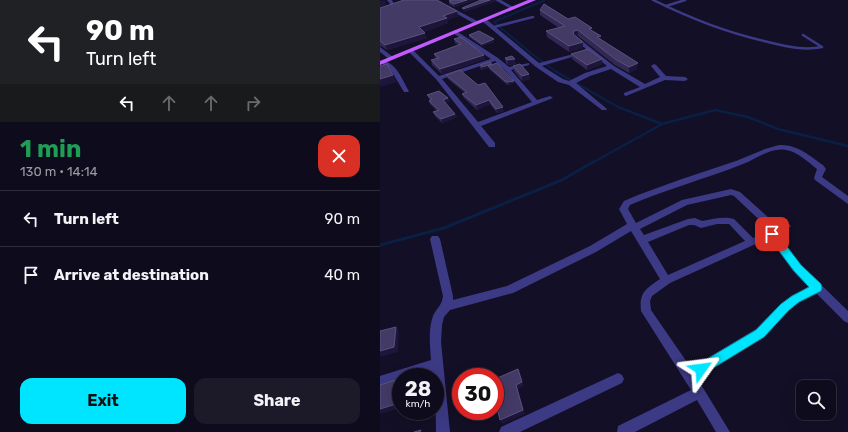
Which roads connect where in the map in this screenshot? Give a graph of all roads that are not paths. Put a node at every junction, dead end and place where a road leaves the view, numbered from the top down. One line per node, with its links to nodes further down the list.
1 (389, 0): 8 (street)
2 (497, 0): 10 (street)
3 (533, 0): 10 (main road)
4 (653, 0): 9 (lane)
5 (685, 0): 9 (lane)
6 (440, 3): 13 (street)
7 (400, 4): 8 (street)
8 (394, 5): 12 (street)
9 (666, 6): 18 (lane)
10 (513, 8): 15 (main road)
11 (461, 9): 13 (street)
12 (380, 10)
13 (455, 11): 15 (street)
14 (533, 17): 16 (lane)
15 (480, 22): 16 (street); 17 (main road)
16 (496, 27): 27 (street)
17 (455, 32): 22 (main road); 24 (street)
18 (803, 35)
19 (578, 39): 21 (street)
20 (380, 49): 23 (street)
21 (589, 50): 27 (street); 28 (street)
22 (411, 51): 23 (main road); 31 (street)
23 (391, 58): 25 (main road)
24 (496, 59): 30 (street); 31 (street)
25 (381, 63): 36 (street)
26 (527, 64): 30 (street)
27 (543, 64): 34 (street)
28 (612, 66): 34 (street); 35 (street)
29 (654, 66): 32 (street)
30 (508, 69): 39 (street)
31 (438, 78): 41 (street)
32 (664, 78): 33 (street); 35 (street)
33 (685, 79)
34 (575, 81): 40 (street)
35 (644, 87): 37 (street)
36 (406, 91)
37 (626, 94)
38 (550, 98): 39 (street)
39 (536, 103): 41 (street)
40 (604, 109)
41 (477, 126): 42 (street)
42 (492, 145)
43 (848, 201): 44 (street)
44 (633, 227): 45 (street); 47 (street); 51 (street)
45 (778, 230): 48 (street); 50 (street)
46 (435, 239): 51 (street)
47 (642, 240): 48 (street); 49 (street)
48 (751, 242): 49 (street)
49 (666, 280): 54 (street)
50 (817, 288): 52 (street); 54 (street)
51 (447, 306): 53 (street)
52 (848, 318)
53 (437, 364): 56 (street); 60 (street)
54 (689, 376): 57 (street)
55 (618, 378): 58 (street)
56 (380, 382)
57 (699, 392): 59 (street); 61 (street)
58 (509, 431)
59 (623, 431)
60 (443, 432)
61 (723, 432)

